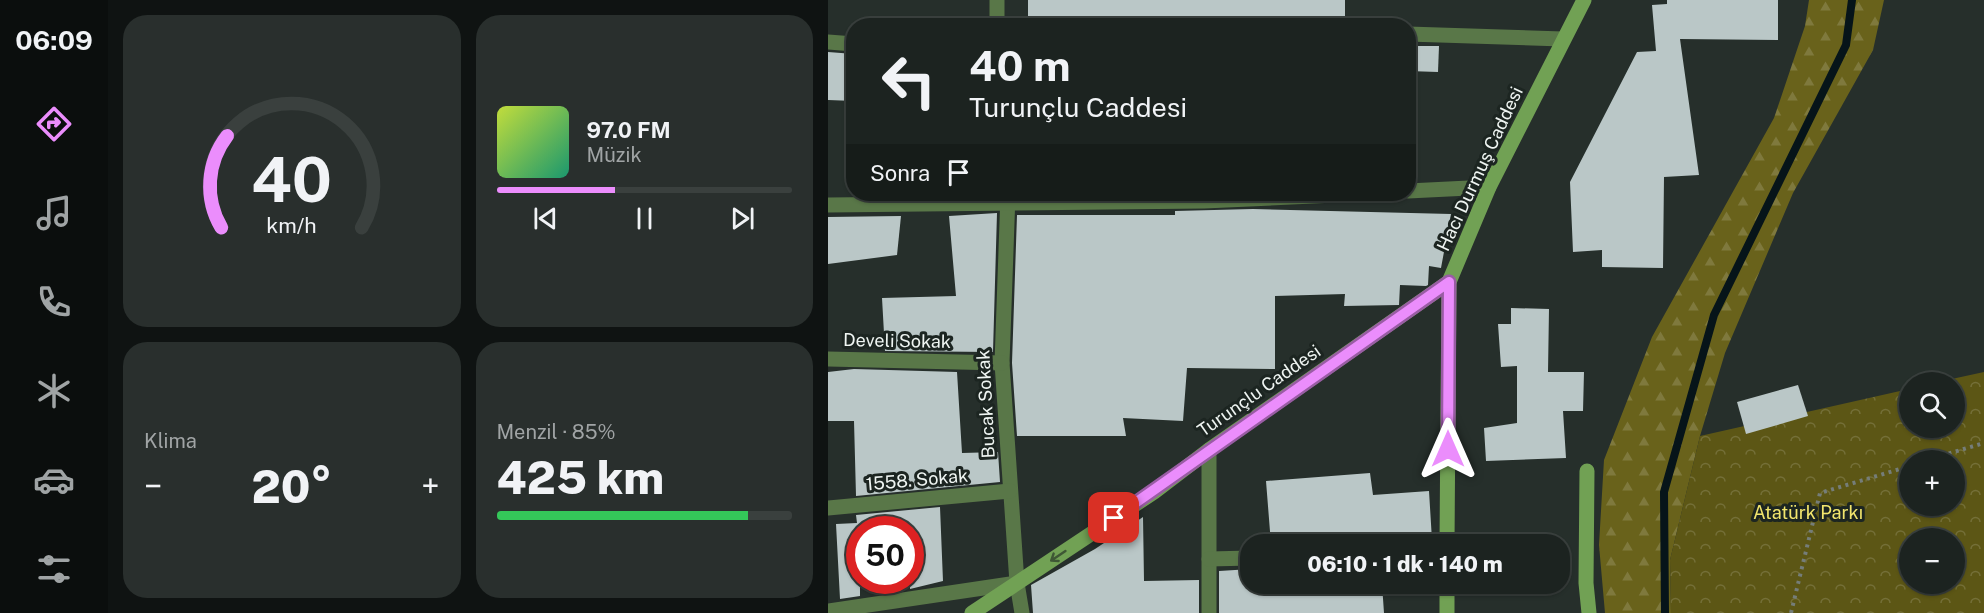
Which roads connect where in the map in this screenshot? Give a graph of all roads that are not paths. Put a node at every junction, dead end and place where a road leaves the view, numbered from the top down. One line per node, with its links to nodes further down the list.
1 (997, 0): 3 (street)
2 (1584, 0): 5 (street, Hacı Durmuş Caddesi)
3 (997, 18)
4 (1416, 34): 5 (street)
5 (1563, 39): 8 (street, Hacı Durmuş Caddesi)
6 (828, 42): 7 (street)
7 (846, 43)
8 (1489, 187): 9 (street); 13 (street, Hacı Durmuş Caddesi)
9 (1416, 191)
10 (931, 201): 12 (street)
11 (1008, 201): 15 (street, Bucak Sokak)
12 (828, 205)
13 (1449, 282): 16 (street, Turunçlu Caddesi); 20 (street, Hacı Durmuş Caddesi)
14 (828, 359): 15 (street, Develi Sokak)
15 (1002, 363): 18 (street, Bucak Sokak)
16 (1209, 450): 22 (street); 23 (street, Turunçlu Caddesi, one-way to 23)
17 (1587, 471): 30 (street)
18 (1010, 490): 19 (street, 1558. Sokak); 23 (street, Bucak Sokak)
19 (828, 508)
20 (1447, 534)
21 (1240, 558): 22 (street)
22 (1209, 559): 28 (street)
23 (1017, 583): 25 (street); 26 (street, Turunçlu Caddesi); 27 (street, Bucak Sokak)
24 (1447, 594): 29 (street)
25 (828, 611)
26 (972, 613)
27 (1022, 613)
28 (1209, 613)
29 (1447, 613)
30 (1589, 613)

